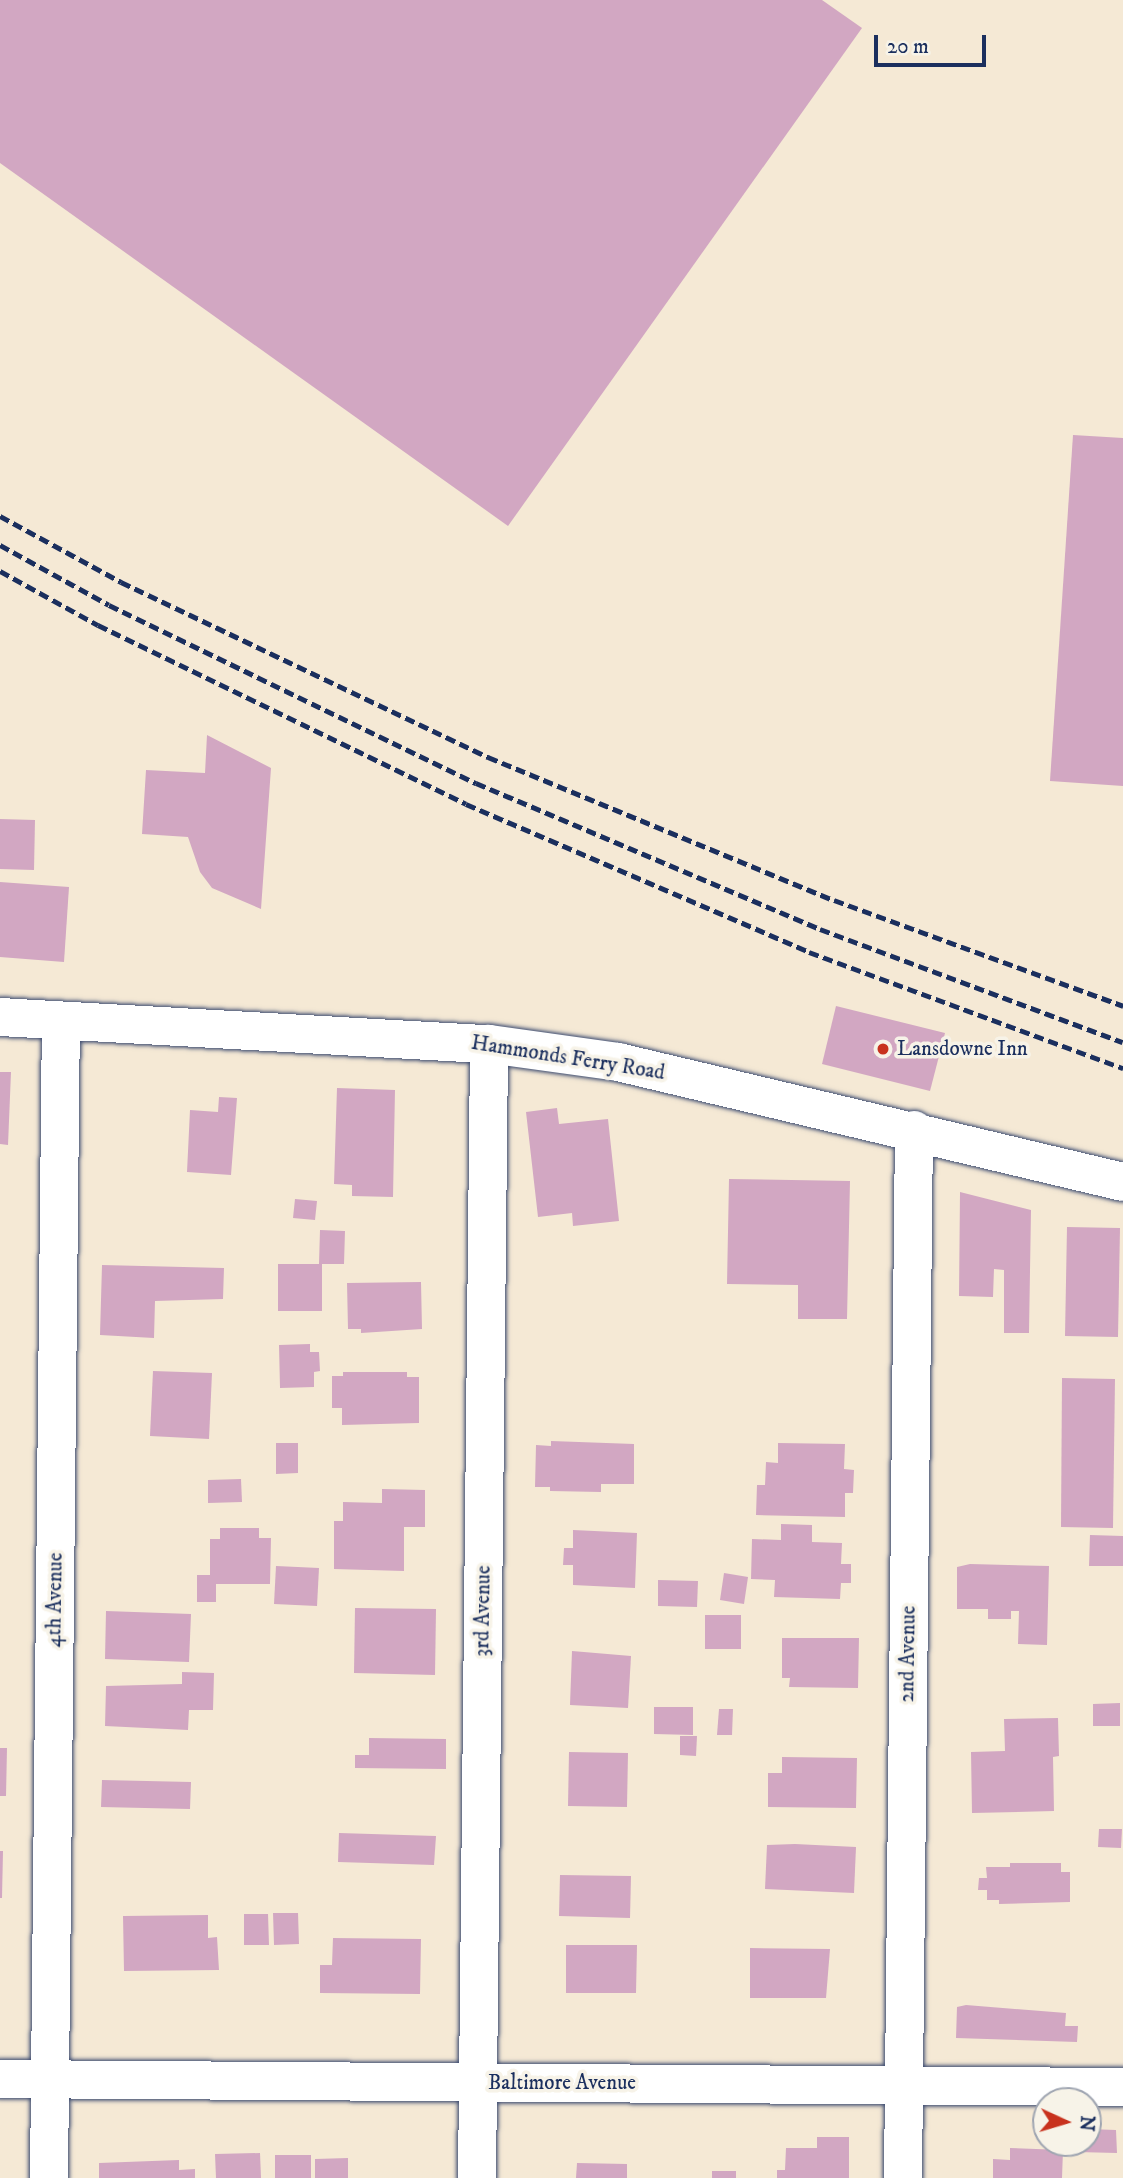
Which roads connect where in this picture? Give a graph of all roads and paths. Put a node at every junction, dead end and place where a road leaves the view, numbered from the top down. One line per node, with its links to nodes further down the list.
1 (0, 1017): 2 (street, Hammonds Ferry Road)
2 (61, 1021): 3 (street, Hammonds Ferry Road); 7 (street, 4th Avenue)
3 (489, 1044): 4 (street, Hammonds Ferry Road); 8 (street, 3rd Avenue)
4 (914, 1130): 5 (street, Hammonds Ferry Road); 9 (street, 2nd Avenue)
5 (1123, 1182)
6 (0, 2079): 7 (street, Baltimore Avenue)
7 (49, 2080): 8 (street, Baltimore Avenue); 11 (street, 4th Avenue)
8 (477, 2082): 9 (street, Baltimore Avenue); 12 (street, 3rd Avenue)
9 (903, 2084): 10 (street, Baltimore Avenue); 13 (street, 2nd Avenue)
10 (1123, 2087)
11 (49, 2178)
12 (477, 2178)
13 (903, 2178)

